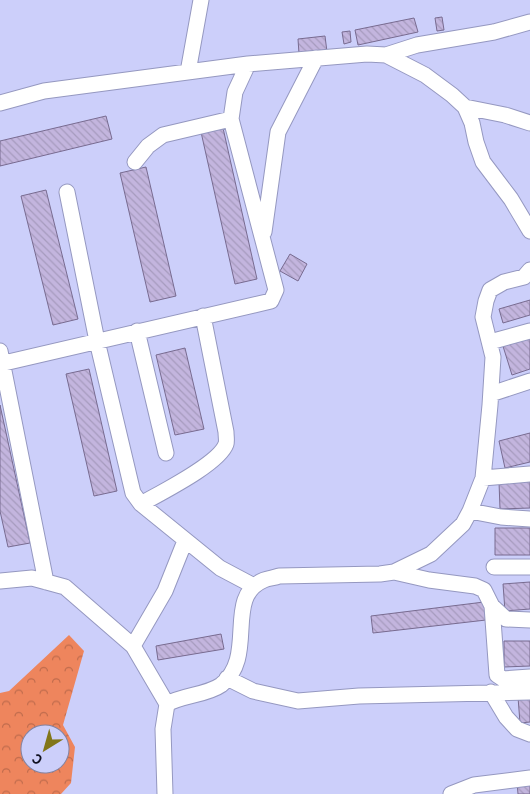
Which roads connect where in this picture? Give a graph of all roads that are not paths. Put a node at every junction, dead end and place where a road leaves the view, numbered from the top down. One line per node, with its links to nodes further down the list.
1 (201, 0): 6 (lane)
2 (530, 22): 3 (lane)
3 (386, 55): 4 (lane); 8 (lane)
4 (316, 58): 5 (lane); 14 (lane)
5 (248, 64): 6 (lane); 9 (lane)
6 (188, 72): 7 (lane)
7 (0, 103)
8 (465, 107): 10 (lane); 13 (lane)
9 (231, 119): 11 (lane); 14 (lane)
10 (530, 123)
11 (135, 162)
12 (67, 192): 19 (lane)
13 (530, 231)
14 (263, 240): 16 (lane)
15 (530, 270): 20 (lane)
16 (203, 316): 17 (lane); 27 (lane)
17 (137, 331): 19 (lane); 24 (lane)
18 (530, 331): 20 (lane)
19 (97, 341): 21 (lane); 27 (lane)
20 (490, 342): 23 (lane)
21 (1, 359): 35 (lane)
22 (530, 381): 23 (lane)
23 (491, 394): 26 (lane)
24 (166, 453)
25 (530, 474): 26 (lane)
26 (483, 478): 28 (lane)
27 (141, 504): 30 (lane)
28 (470, 511): 29 (lane); 33 (lane)
29 (530, 519)
30 (185, 541): 36 (lane); 39 (lane)
31 (494, 567): 32 (lane)
32 (530, 567)
33 (394, 572): 36 (lane); 37 (lane)
34 (0, 582): 35 (lane)
35 (46, 582): 39 (lane)
36 (254, 586): 41 (lane)
37 (492, 606): 38 (lane); 40 (lane)
38 (530, 620)
39 (133, 646): 44 (lane)
40 (530, 677)
41 (227, 678): 42 (lane); 44 (lane)
42 (491, 692): 43 (lane); 45 (lane)
43 (530, 692)
44 (167, 704): 48 (lane)
45 (530, 734)
46 (530, 778): 47 (lane)
47 (501, 788): 49 (lane)
48 (165, 794)
49 (451, 794)

